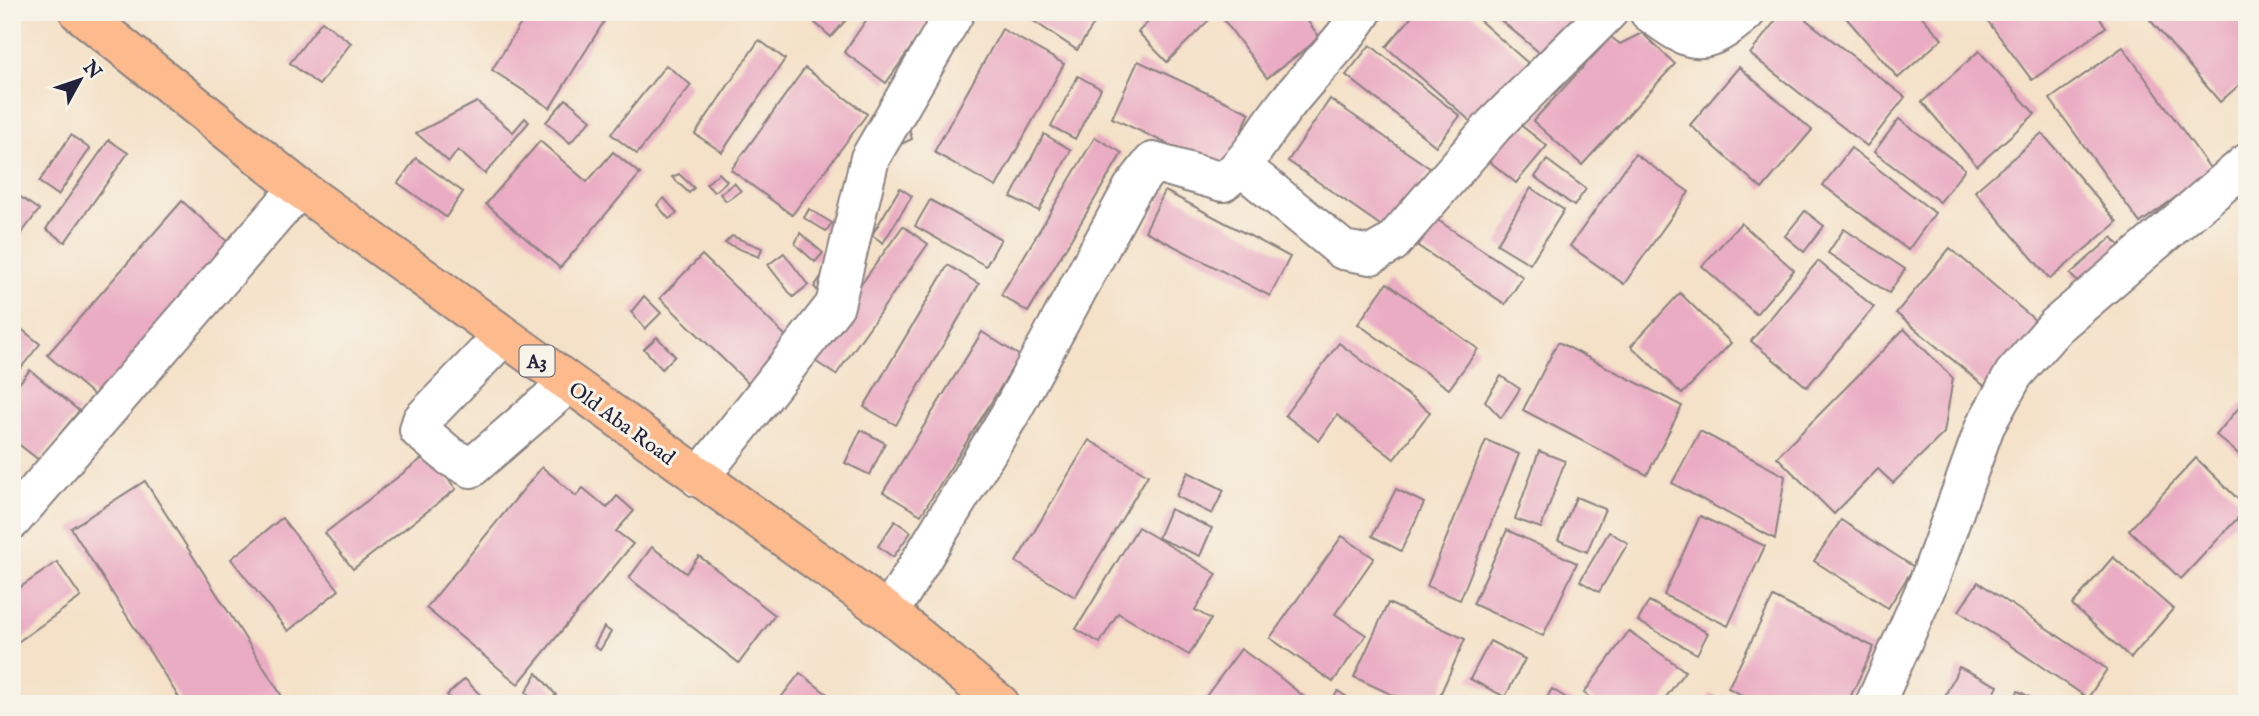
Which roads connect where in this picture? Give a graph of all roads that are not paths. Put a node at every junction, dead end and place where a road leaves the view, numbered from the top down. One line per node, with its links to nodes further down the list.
1 (79, 12): 9 (main road, Old Aba Road / A3)
2 (955, 12): 12 (street)
3 (1362, 12): 8 (street)
4 (1608, 12): 8 (street)
5 (1649, 12): 6 (street)
6 (1746, 12)
7 (2247, 163): 16 (street)
8 (1242, 167): 14 (street)
9 (299, 188): 10 (main road, Old Aba Road / A3); 13 (street)
10 (503, 336): 11 (main road, Old Aba Road / A3); 11 (street)
11 (568, 384): 12 (main road, Old Aba Road / A3)
12 (699, 478): 14 (main road, Old Aba Road / A3)
13 (12, 520)
14 (889, 613): 15 (main road, Old Aba Road / A3)
15 (1000, 704)
16 (1875, 704)

